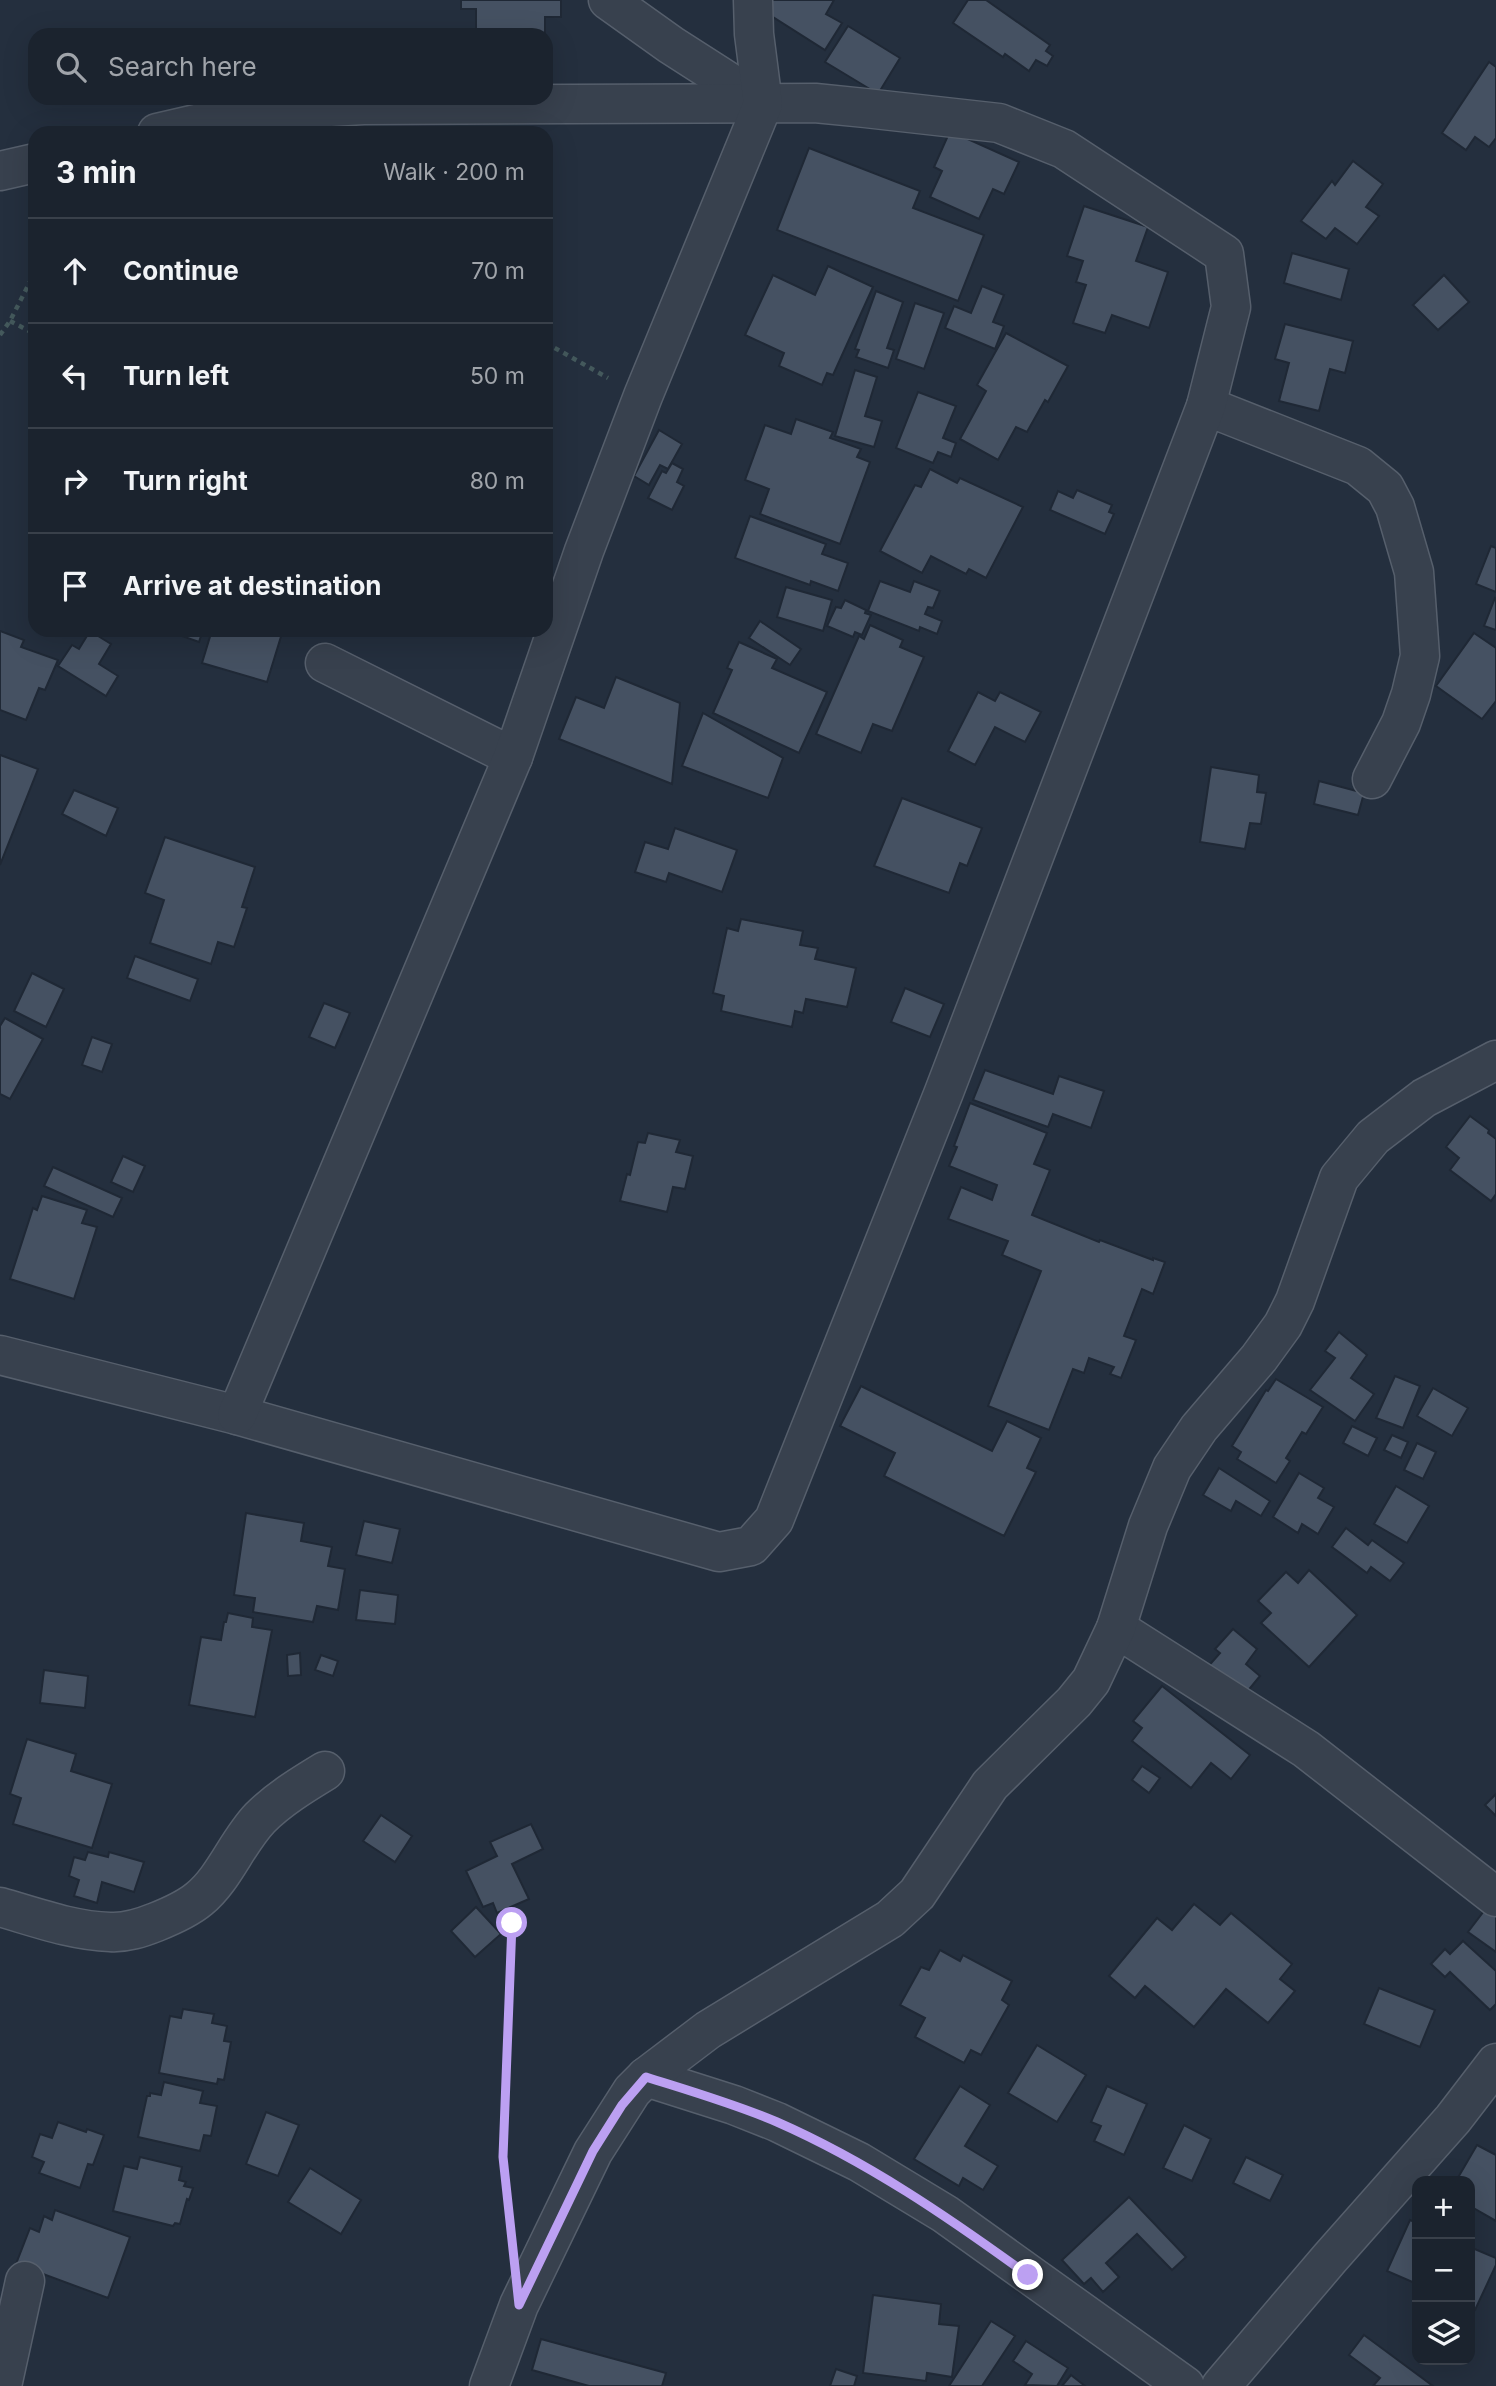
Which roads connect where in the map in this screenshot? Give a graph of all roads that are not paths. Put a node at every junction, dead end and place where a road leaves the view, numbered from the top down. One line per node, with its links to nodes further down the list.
1 (608, 0): 3 (street)
2 (753, 0): 3 (street)
3 (763, 104): 5 (street); 9 (street); 11 (street)
4 (363, 105): 6 (street)
5 (553, 105)
6 (187, 126)
7 (28, 165): 8 (street)
8 (0, 171)
9 (1206, 406): 12 (street); 15 (street)
10 (325, 663): 11 (street)
11 (513, 757): 15 (street)
12 (1372, 779)
13 (1496, 1060): 16 (street)
14 (0, 1355): 15 (street)
15 (237, 1415)
16 (1116, 1629): 18 (street); 21 (street)
17 (325, 1771): 19 (street)
18 (1496, 1896)
19 (0, 1907)
20 (1496, 2063): 26 (street)
21 (646, 2077): 24 (street); 25 (street)
22 (24, 2281): 23 (street)
23 (2, 2386)
24 (489, 2386)
25 (1185, 2386)
26 (1221, 2386)

